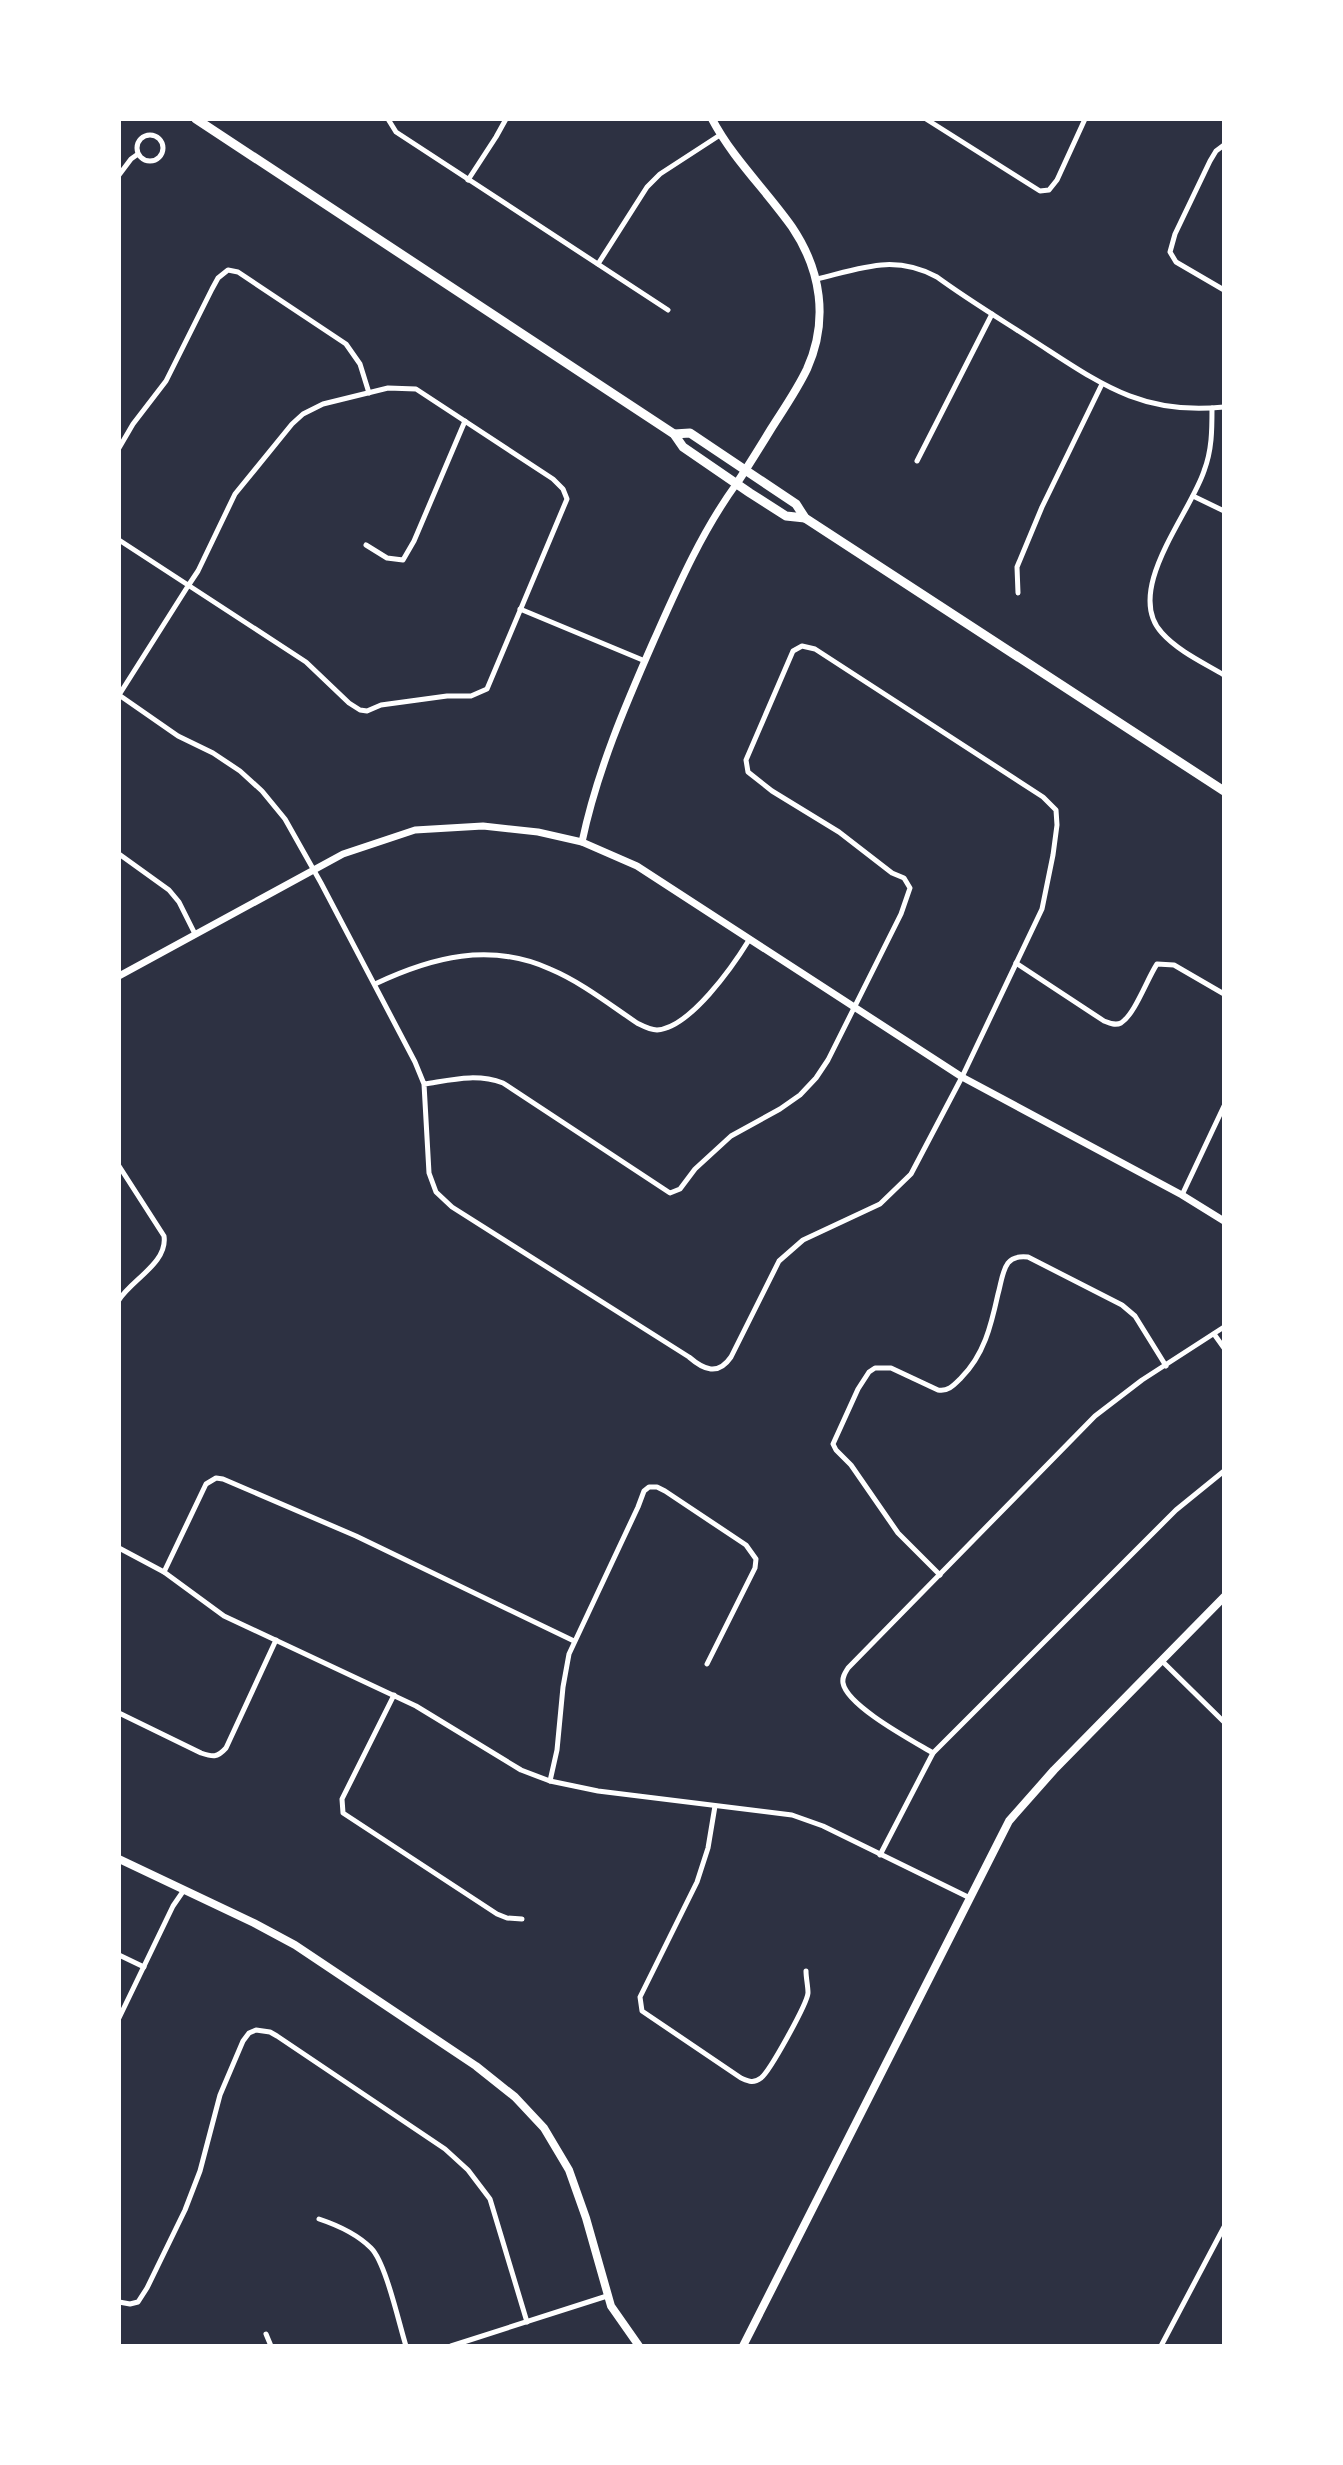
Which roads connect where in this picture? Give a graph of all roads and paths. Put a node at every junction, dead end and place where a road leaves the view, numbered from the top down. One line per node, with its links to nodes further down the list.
1 (196, 119): 22 (main road)
2 (388, 119): 11 (street)
3 (506, 119): 11 (street)
4 (712, 119): 7 (main road)
5 (926, 119): 6 (street)
6 (1085, 119)
7 (720, 135): 12 (street); 13 (main road)
8 (1224, 145): 14 (street)
9 (138, 154): 9 (street); 10 (street)
10 (119, 175)
11 (468, 180): 12 (street)
12 (598, 264): 15 (street)
13 (817, 279): 16 (street); 25 (main road)
14 (1224, 290)
15 (668, 310)
16 (992, 314): 17 (street); 24 (street)
17 (1102, 384): 20 (street); 33 (street)
18 (369, 393): 21 (street); 23 (street); 32 (street)
19 (1224, 407): 20 (street)
20 (1212, 408): 27 (street)
21 (465, 421): 31 (street); 34 (street)
22 (674, 434): 25 (main road); 26 (main road)
23 (119, 448)
24 (917, 461)
25 (746, 470): 26 (main road); 29 (main road)
26 (737, 483): 29 (main road); 35 (street)
27 (1193, 496): 28 (street); 36 (street)
28 (1224, 511)
29 (805, 518): 38 (main road)
30 (119, 540): 32 (street)
31 (366, 545)
32 (188, 586): 34 (street); 37 (street)
33 (1018, 593)
34 (520, 609): 35 (street)
35 (645, 660): 39 (street)
36 (1224, 675)
37 (119, 695): 41 (street)
38 (1224, 791)
39 (582, 842): 41 (street); 43 (street)
40 (119, 854): 42 (street)
41 (314, 869): 42 (street); 46 (street)
42 (195, 934): 45 (street)
43 (749, 940): 46 (street); 48 (street)
44 (1016, 963): 47 (street); 48 (street); 49 (street)
45 (119, 976)
46 (375, 984): 50 (street)
47 (1224, 994)
48 (853, 1007): 49 (street); 50 (street)
49 (962, 1077): 50 (street); 53 (street)
50 (424, 1084)
51 (1224, 1106): 53 (street)
52 (119, 1166): 55 (street)
53 (1182, 1195): 54 (street)
54 (1224, 1221)
55 (119, 1300)
56 (1224, 1327): 57 (street)
57 (1214, 1334): 58 (street); 59 (street)
58 (1224, 1348)
59 (1166, 1366): 63 (street); 63 (street)
60 (1224, 1471): 72 (street)
61 (119, 1549): 62 (street)
62 (164, 1572): 65 (street); 66 (street)
63 (940, 1575): 72 (street)
64 (1224, 1597): 67 (main road)
65 (276, 1640): 69 (street); 70 (street)
66 (574, 1641): 68 (street); 73 (street)
67 (1162, 1661): 71 (street); 78 (main road)
68 (707, 1664)
69 (394, 1695): 73 (street); 79 (street)
70 (119, 1713)
71 (1224, 1722)
72 (933, 1753): 75 (street)
73 (550, 1781): 74 (street)
74 (715, 1806): 75 (street); 82 (street)
75 (880, 1854): 78 (street)
76 (119, 1859): 77 (main road)
77 (184, 1890): 81 (street); 86 (main road)
78 (971, 1898): 94 (main road)
79 (522, 1919)
80 (119, 1955): 81 (street)
81 (144, 1967): 83 (street)
82 (806, 1971)
83 (119, 2018)
84 (318, 2219): 91 (street)
85 (1224, 2227): 95 (street)
86 (607, 2296): 88 (street); 93 (main road)
87 (119, 2302): 88 (street)
88 (527, 2322): 92 (street)
89 (266, 2334): 90 (street)
90 (271, 2346)
91 (406, 2346)
92 (451, 2346)
93 (639, 2346)
94 (743, 2346)
95 (1161, 2346)

